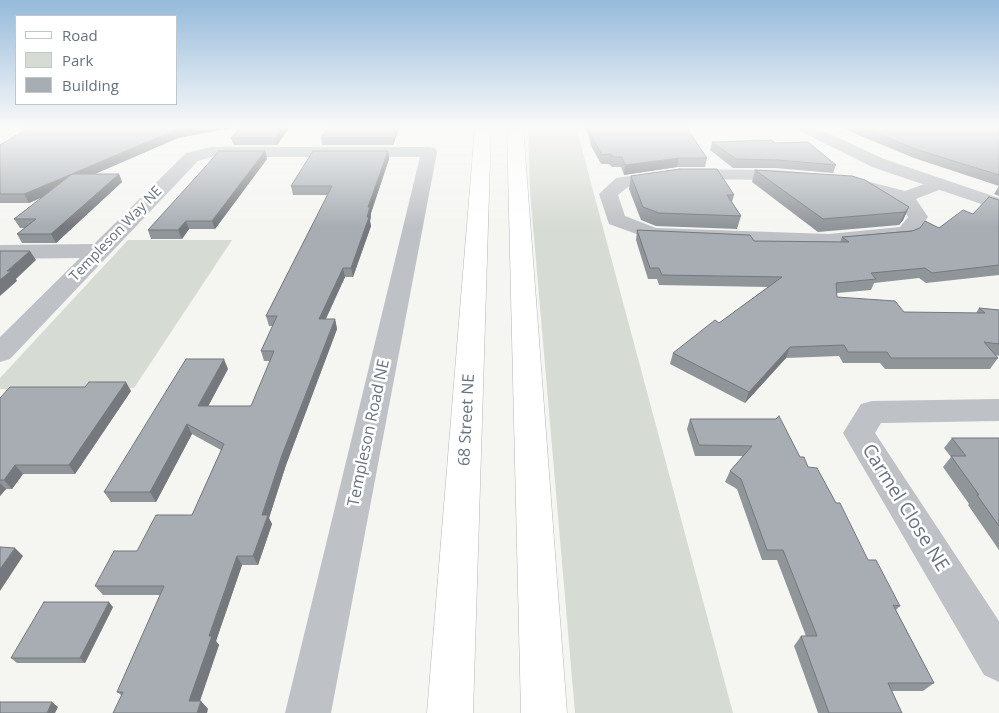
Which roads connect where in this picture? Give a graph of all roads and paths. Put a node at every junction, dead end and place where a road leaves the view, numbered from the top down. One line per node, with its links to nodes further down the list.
1 (189, 160): 11 (street, Templeson Way NE)
2 (427, 160): 16 (street, Templeson Road NE)
3 (481, 160): 17 (main road, 68 Street NE)
4 (517, 160): 18 (main road)
5 (872, 160): 6 (street)
6 (915, 176): 7 (street); 8 (street)
7 (938, 184): 9 (street); 10 (street)
8 (882, 188): 9 (street); 9 (street)
9 (905, 197)
10 (999, 204)
11 (98, 251): 12 (street); 13 (street, Templeson Way NE)
12 (0, 252)
13 (0, 353)
14 (999, 410): 15 (street, Carmel Close NE)
15 (999, 660)
16 (308, 713)
17 (450, 713)
18 (544, 713)

